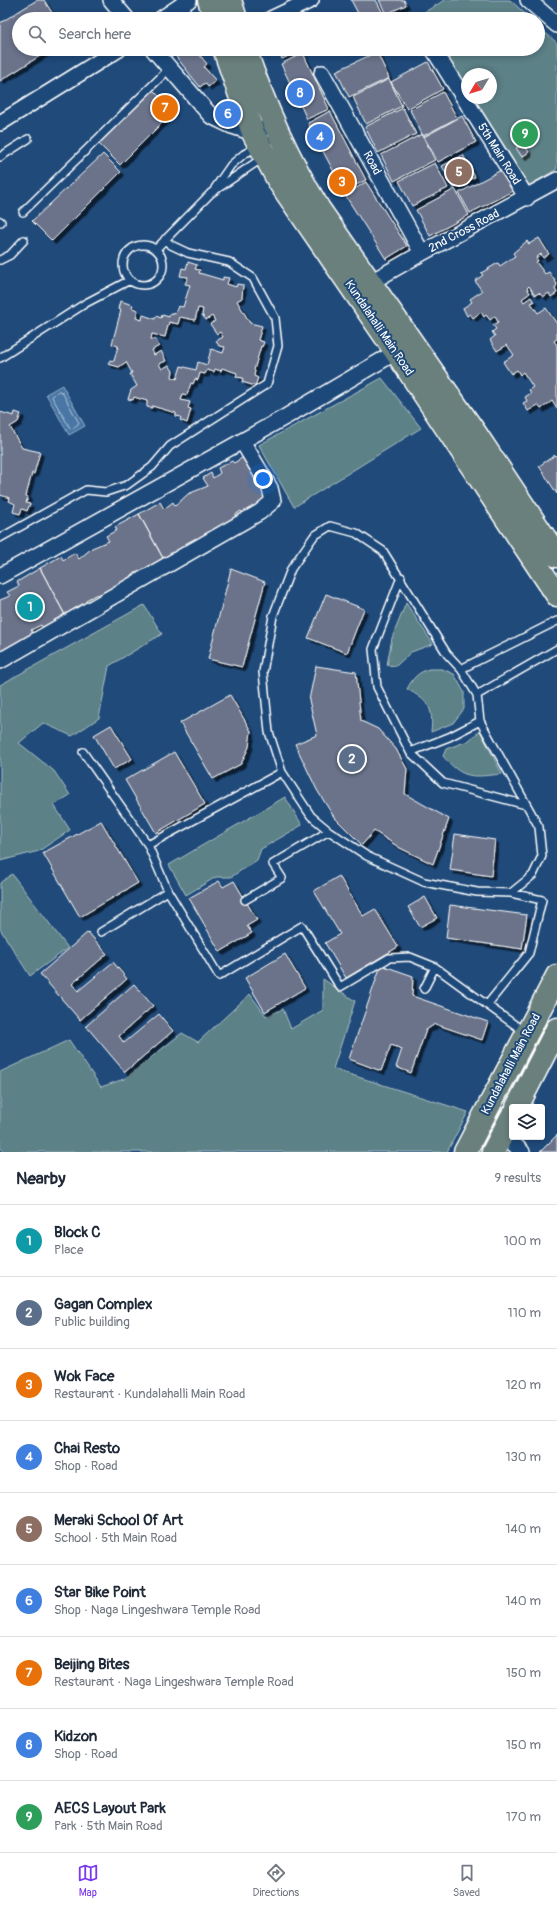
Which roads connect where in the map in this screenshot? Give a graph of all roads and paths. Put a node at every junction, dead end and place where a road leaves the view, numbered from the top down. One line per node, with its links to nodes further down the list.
1 (189, 0): 8 (street)
2 (209, 0): 9 (main road)
3 (230, 0): 10 (main road)
4 (311, 0): 11 (street)
5 (528, 0): 12 (street)
6 (116, 2): 7 (street)
7 (122, 12)
8 (171, 12)
9 (213, 12)
10 (234, 12)
11 (286, 12)
12 (542, 12)
13 (545, 15): 14 (street)
14 (557, 25)
15 (108, 56): 22 (street)
16 (159, 56): 20 (street)
17 (227, 56): 24 (main road, Kundalahalli Main Road)
18 (247, 56): 24 (main road, Kundalahalli Main Road)
19 (436, 56): 28 (street, 5th Main Road)
20 (170, 68): 24 (street); 29 (lane)
21 (322, 73): 33 (street, Road)
22 (0, 123)
23 (28, 139): 25 (lane)
24 (270, 143): 27 (lane); 27 (lane); 36 (main road, Kundalahalli Main Road); 37 (main road, Kundalahalli Main Road)
25 (0, 157)
26 (557, 180): 28 (street, 2nd Cross Road)
27 (211, 193): 30 (lane)
28 (527, 198): 33 (street, 2nd Cross Road)
29 (23, 212)
30 (165, 239): 32 (lane); 40 (lane)
31 (24, 240): 34 (lane)
32 (156, 249): 35 (lane); 35 (lane)
33 (422, 253): 36 (street, 2nd Cross Road)
34 (0, 260)
35 (130, 280): 38 (lane)
36 (371, 282): 41 (main road, Kundalahalli Main Road)
37 (396, 352): 39 (street); 44 (main road, Kundalahalli Main Road)
38 (0, 358)
39 (242, 441): 42 (street); 47 (street)
40 (0, 538)
41 (557, 556)
42 (0, 576)
43 (400, 577): 48 (lane); 52 (lane); 53 (lane)
44 (557, 595)
45 (557, 621): 48 (lane)
46 (557, 650): 49 (lane)
47 (0, 661)
48 (461, 669): 49 (lane)
49 (477, 694): 50 (lane)
50 (480, 721): 52 (lane); 54 (lane)
51 (83, 752): 56 (lane)
52 (410, 752): 54 (lane)
53 (282, 772): 55 (lane); 56 (lane)
54 (526, 805): 58 (lane)
55 (329, 831): 58 (lane); 59 (lane)
56 (148, 845): 57 (lane)
57 (168, 891): 60 (lane); 61 (lane)
58 (511, 893): 64 (lane)
59 (245, 900)
60 (101, 932)
61 (435, 967): 63 (lane); 64 (lane)
62 (557, 976): 65 (main road, Kundalahalli Main Road)
63 (424, 989)
64 (487, 1005): 65 (lane)
65 (527, 1034): 68 (main road, Kundalahalli Main Road)
66 (555, 1038): 67 (main road, Kundalahalli Main Road)
67 (519, 1104)
68 (465, 1152)

